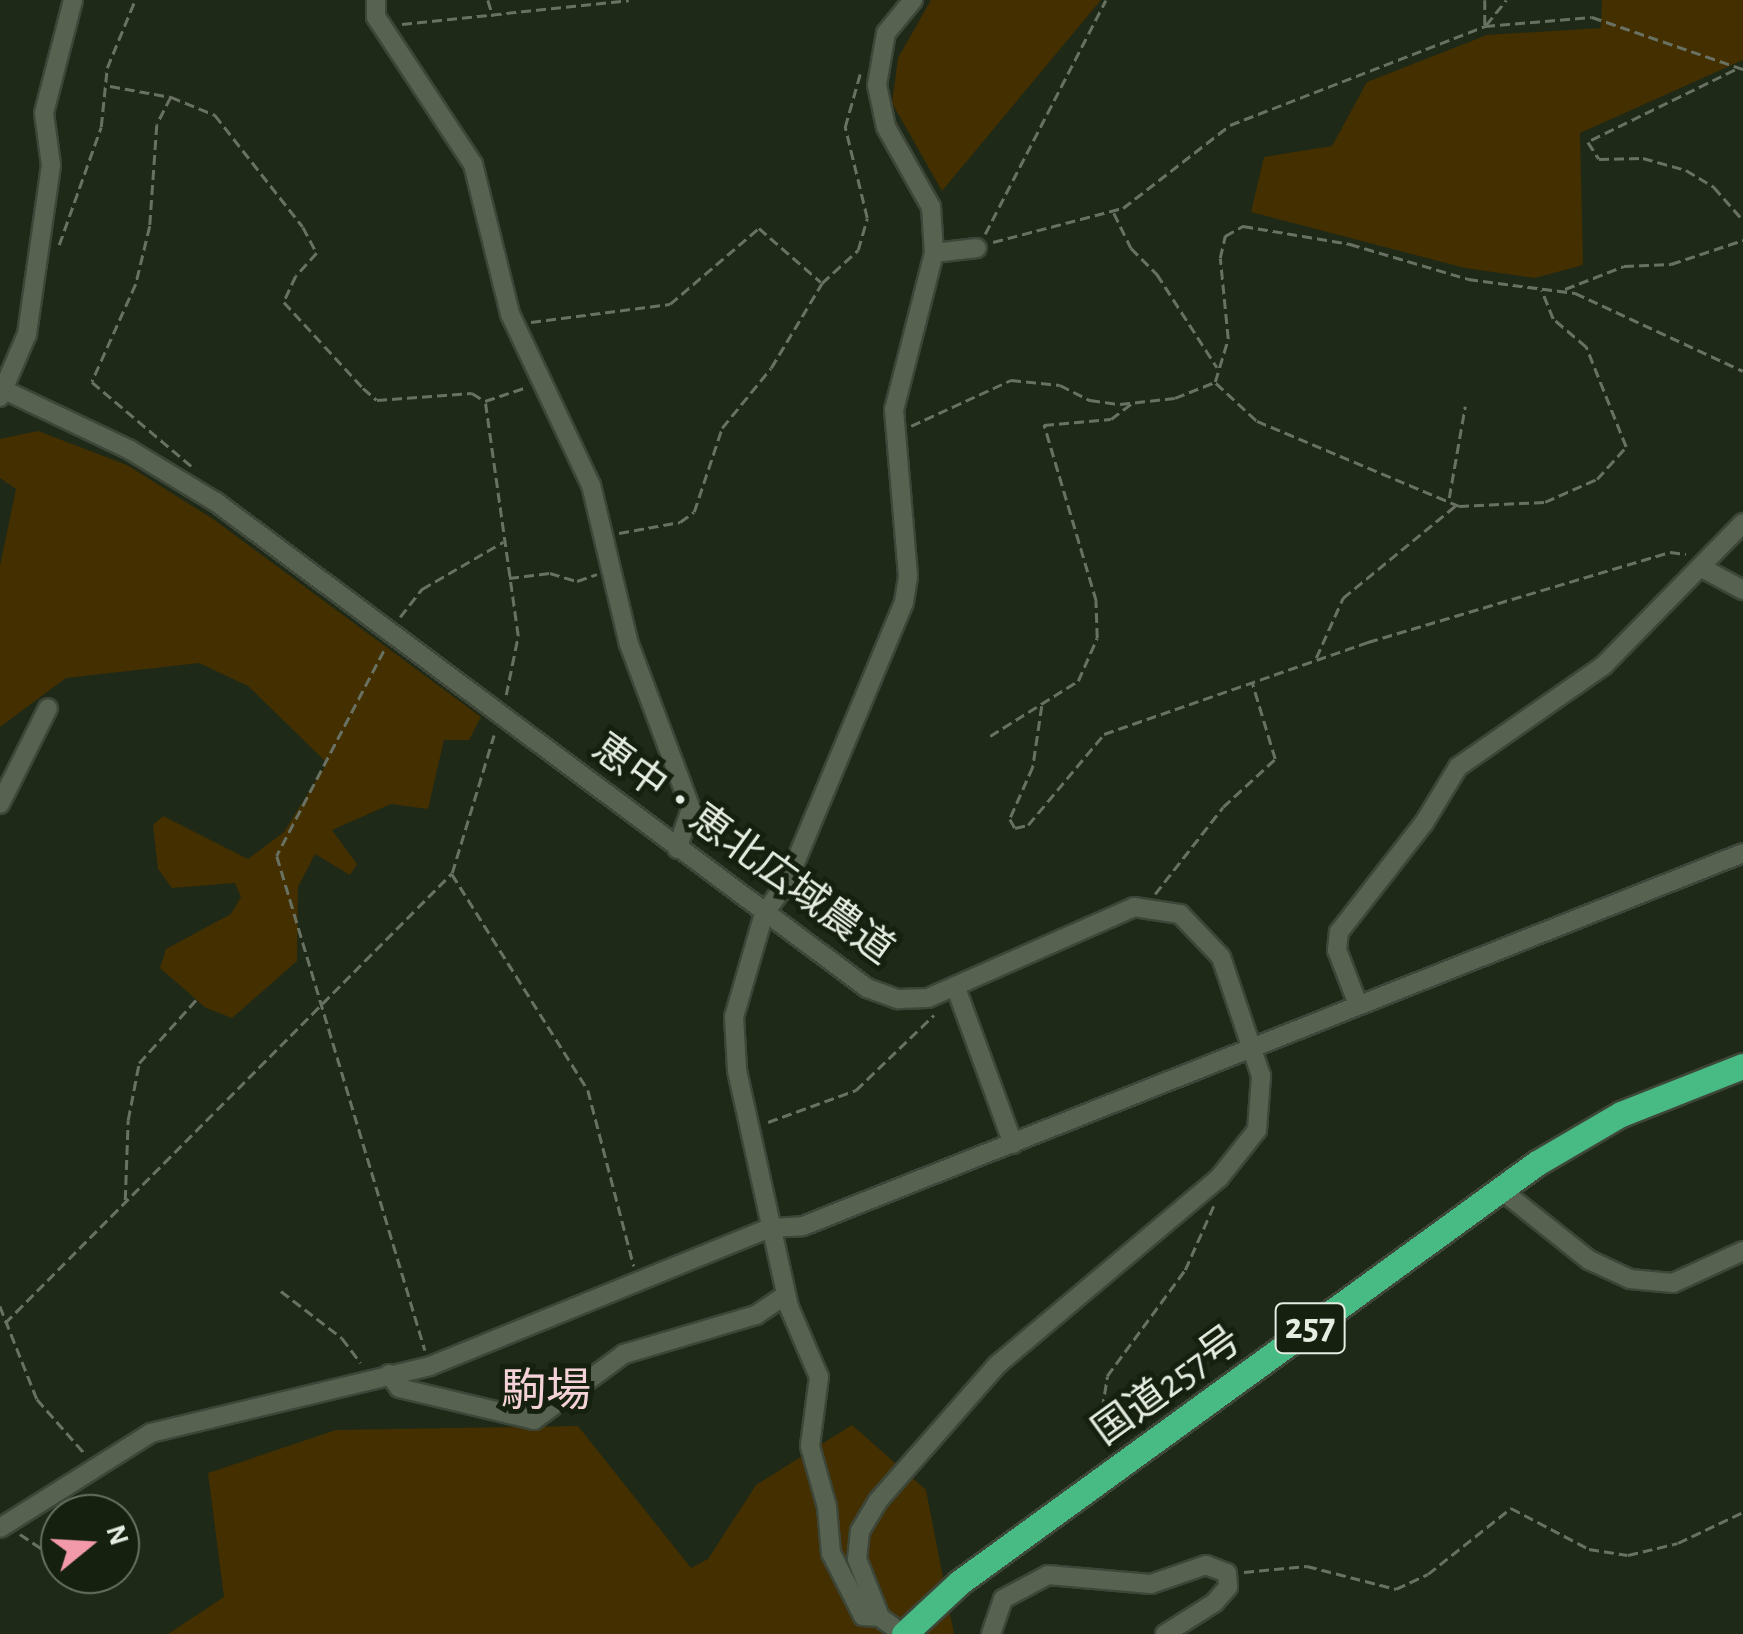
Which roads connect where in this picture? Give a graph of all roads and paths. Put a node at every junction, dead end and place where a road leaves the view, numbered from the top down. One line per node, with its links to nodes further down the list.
1 (73, 0): 23 (street)
2 (135, 0): 16 (path)
3 (376, 0): 11 (street)
4 (488, 0): 10 (path)
5 (628, 0): 10 (path)
6 (913, 0): 13 (street)
7 (1106, 0): 21 (path)
8 (1486, 0): 12 (path)
9 (1506, 0): 12 (path)
10 (493, 18): 11 (path)
11 (380, 24): 27 (street)
12 (1486, 26): 14 (path); 18 (path)
13 (882, 54): 22 (street); 24 (path)
14 (1736, 68): 15 (path); 19 (path)
15 (1743, 69)
16 (110, 86): 17 (path); 23 (path)
17 (171, 97): 33 (path); 37 (path)
18 (1113, 211): 21 (path); 28 (path)
19 (1743, 220)
20 (1743, 240): 26 (path)
21 (977, 248): 22 (street)
22 (934, 253): 36 (street)
23 (37, 267): 32 (street)
24 (822, 283): 27 (path); 41 (path)
25 (1541, 288): 26 (path); 28 (path); 39 (path)
26 (1564, 290): 29 (path)
27 (514, 325): 30 (street)
28 (1217, 367): 31 (path)
29 (1743, 371)
30 (544, 381): 33 (path); 41 (street)
31 (1214, 382): 34 (path); 38 (path)
32 (1, 392): 37 (street, 恵中・恵北広域農道)
33 (485, 401): 42 (path)
34 (1132, 403): 36 (path); 51 (path)
35 (1465, 406): 38 (path)
36 (893, 429): 60 (street)
37 (196, 490): 47 (street, 恵中・恵北広域農道)
38 (1447, 501): 39 (path)
39 (1456, 505): 48 (path)
40 (1743, 523): 43 (street)
41 (604, 535): 44 (street)
42 (503, 542): 45 (path); 47 (path)
43 (1702, 568): 46 (street); 48 (path); 64 (street)
44 (613, 571): 45 (path); 56 (street)
45 (508, 578): 50 (path)
46 (1743, 590)
47 (393, 634): 56 (street, 恵中・恵北広域農道); 65 (path)
48 (1316, 660): 49 (path)
49 (1251, 682): 51 (path); 59 (path)
50 (506, 695)
51 (1042, 706): 54 (path)
52 (48, 708): 55 (street)
53 (494, 734): 58 (path)
54 (990, 736)
55 (0, 804)
56 (677, 850): 60 (street, 恵中・恵北広域農道)
57 (1743, 853): 64 (street)
58 (452, 872): 65 (path); 75 (path)
59 (1152, 907): 61 (street, 恵中・恵北広域農道); 66 (street)
60 (764, 914): 62 (street, 恵中・恵北広域農道); 68 (street)
61 (956, 988): 62 (street, 恵中・恵北広域農道); 69 (street)
62 (935, 995): 68 (path)
63 (196, 1000): 72 (path)
64 (1357, 1002): 66 (street)
65 (321, 1005): 72 (path); 80 (path)
66 (1253, 1049): 69 (street); 70 (street)
67 (1743, 1066): 71 (highway, 国道257号 / 257)
68 (751, 1128): 73 (street)
69 (1013, 1144): 73 (street)
70 (1211, 1185): 83 (path); 89 (street)
71 (1500, 1189): 74 (street); 83 (highway, 国道257号 / 257)
72 (126, 1201): 79 (path)
73 (770, 1228): 75 (street); 77 (street)
74 (1743, 1251)
75 (638, 1283): 80 (street)
76 (281, 1291): 82 (path)
77 (786, 1296): 81 (street); 89 (street)
78 (0, 1306): 79 (path)
79 (5, 1323): 84 (path)
80 (430, 1366): 81 (street)
81 (389, 1374): 82 (street)
82 (365, 1379): 84 (street)
83 (1126, 1462): 90 (highway, 国道257号 / 257)
84 (94, 1463): 86 (street)
85 (1743, 1512): 88 (path)
86 (2, 1526): 87 (path)
87 (40, 1549)
88 (1228, 1573): 91 (street); 92 (street)
89 (880, 1616): 90 (street)
90 (903, 1634)
91 (990, 1634)
92 (1166, 1634)

